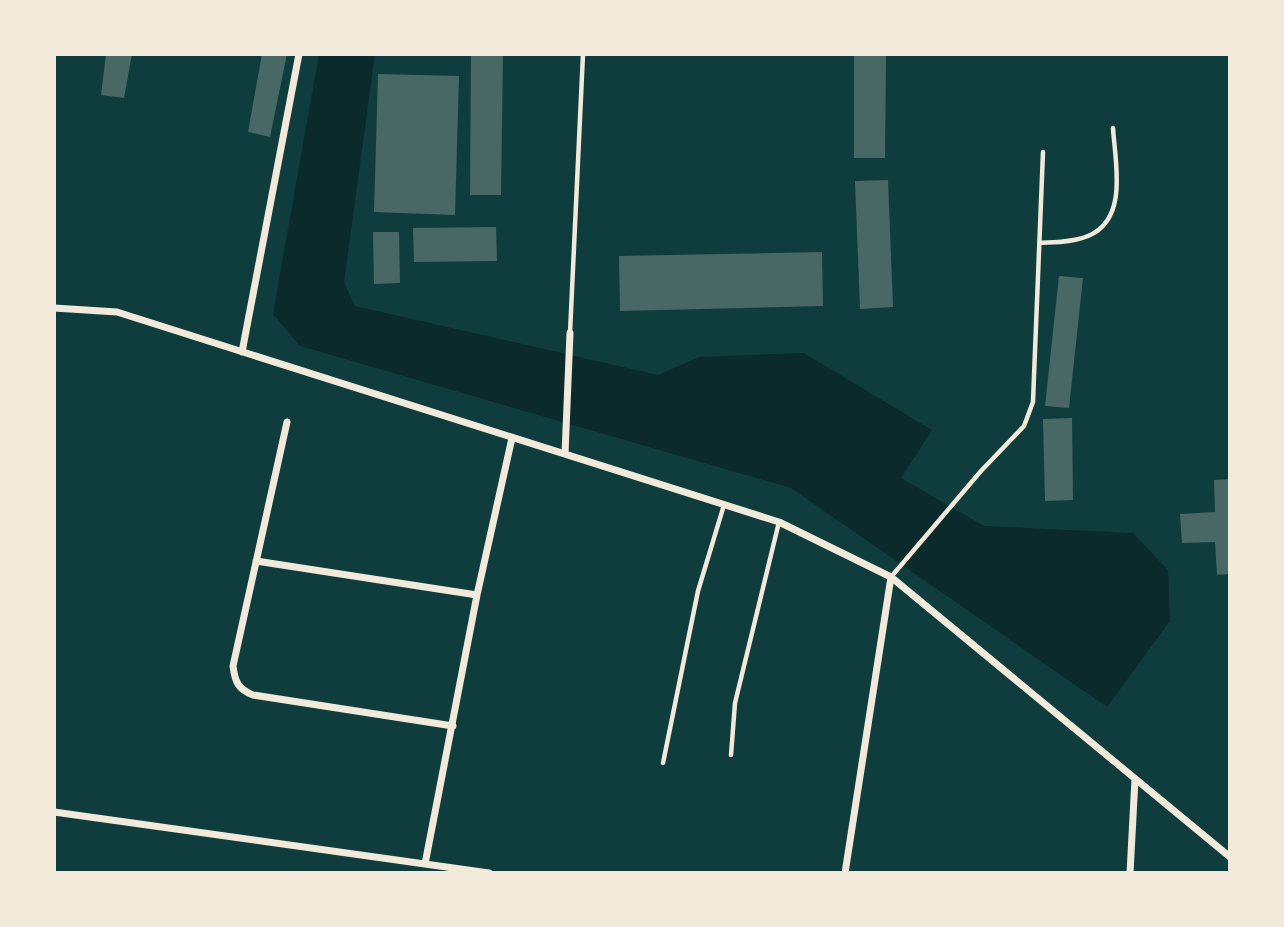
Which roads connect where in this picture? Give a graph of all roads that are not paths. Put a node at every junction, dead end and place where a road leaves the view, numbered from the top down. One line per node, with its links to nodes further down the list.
1 (299, 54): 8 (street)
2 (583, 54): 7 (lane)
3 (1113, 128): 5 (lane)
4 (1043, 152): 5 (lane)
5 (1040, 243): 15 (lane)
6 (54, 309): 8 (street)
7 (570, 333): 11 (street)
8 (242, 352): 10 (street)
9 (286, 422): 14 (street)
10 (512, 438): 11 (street); 16 (street)
11 (565, 454): 12 (street)
12 (724, 505): 13 (street); 19 (lane)
13 (779, 522): 15 (street); 18 (lane)
14 (256, 561): 16 (street); 17 (street)
15 (891, 577): 20 (street); 27 (street)
16 (477, 595): 17 (street)
17 (453, 726): 24 (street)
18 (732, 755)
19 (663, 764)
20 (1135, 779): 22 (street); 28 (street)
21 (54, 812): 23 (street)
22 (1230, 858)
23 (414, 862): 24 (street); 25 (street)
24 (425, 864): 26 (street)
25 (412, 873)
26 (489, 873)
27 (845, 873)
28 (1130, 873)

